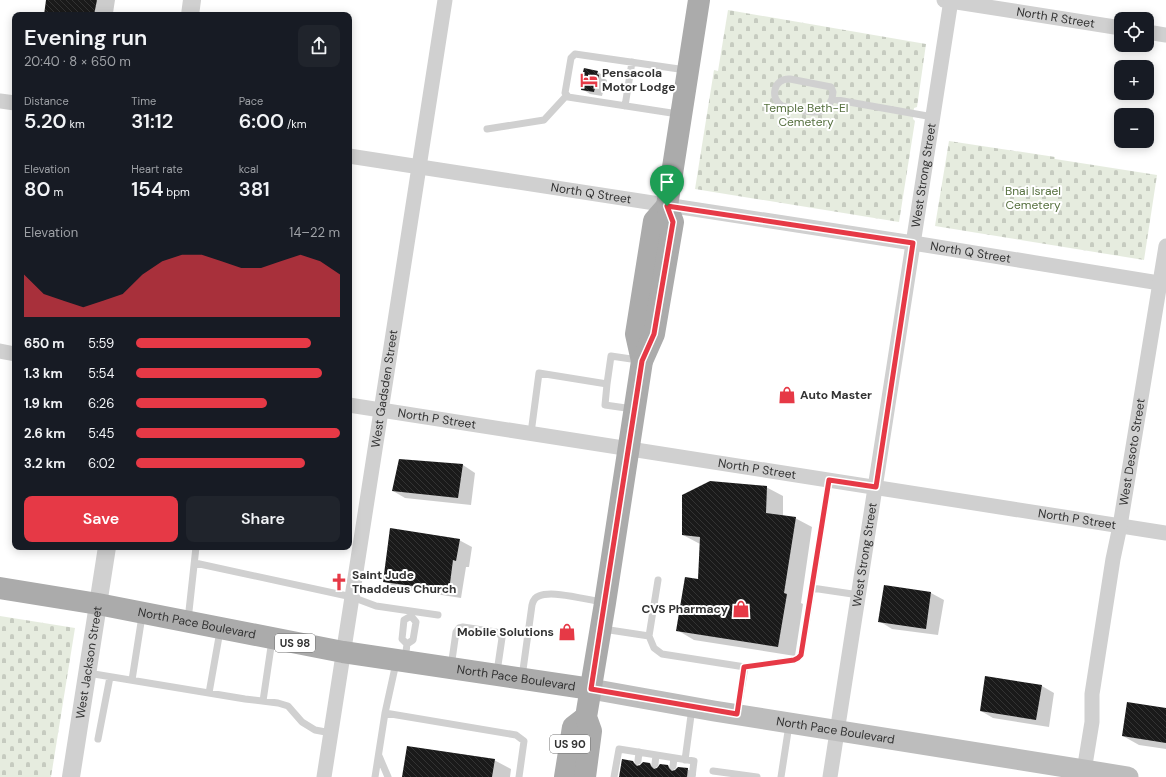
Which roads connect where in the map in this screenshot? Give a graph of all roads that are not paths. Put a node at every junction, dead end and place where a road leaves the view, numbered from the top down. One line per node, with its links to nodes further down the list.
1 (192, 0): 5 (street)
2 (446, 0): 20 (street, West Gadsden Street)
3 (699, 0): 10 (main road, US 90)
4 (949, 0): 6 (street, North R Street); 17 (street, West Strong Street)
5 (190, 12)
6 (1114, 27)
7 (1154, 33): 8 (street)
8 (1166, 35)
9 (632, 62): 10 (lane); 11 (lane); 15 (lane)
10 (688, 70): 16 (main road, US 90)
11 (567, 95): 15 (lane); 18 (lane)
12 (832, 99): 12 (lane); 17 (lane)
13 (0, 101): 14 (street)
14 (12, 103)
15 (626, 106): 16 (lane)
16 (681, 114): 21 (main road, US 90)
17 (933, 117): 22 (street, West Strong Street)
18 (487, 129)
19 (352, 156): 20 (street, North Q Street)
20 (420, 167): 21 (street, North Q Street); 30 (street, West Gadsden Street)
21 (667, 206): 22 (street, North Q Street); 27 (main road, US 90)
22 (913, 243): 24 (street, North Q Street); 35 (street, West Strong Street)
23 (1166, 246): 24 (street, West Desoto Street)
24 (1163, 284): 36 (street, West Desoto Street)
25 (0, 351): 26 (street)
26 (12, 353)
27 (642, 361): 28 (lane); 31 (main road, US 90)
28 (607, 384): 31 (lane); 32 (lane)
29 (352, 405): 30 (street, North P Street)
30 (381, 410): 32 (street, North P Street); 45 (street, West Gadsden Street)
31 (635, 410): 33 (main road, US 90)
32 (531, 433): 33 (street, North P Street)
33 (629, 448): 34 (street, North P Street); 46 (main road, US 90)
34 (829, 480): 35 (street, North P Street); 43 (lane)
35 (876, 487): 36 (street, North P Street); 44 (street, West Strong Street)
36 (1120, 526): 37 (street, North P Street); 85 (street, West Desoto Street)
37 (1166, 533)
38 (107, 550): 47 (street, West Jackson Street)
39 (196, 550): 40 (lane)
40 (195, 562): 45 (lane); 51 (lane)
41 (658, 580): 54 (lane)
42 (0, 588): 47 (main road, North Pace Boulevard / US 98)
43 (812, 588): 44 (lane); 58 (lane)
44 (859, 594): 73 (street, West Strong Street)
45 (352, 597): 49 (lane); 56 (street, West Gadsden Street)
46 (605, 602): 53 (main road, US 90); 63 (lane)
47 (98, 604): 48 (main road, North Pace Boulevard / US 98); 60 (street, West Jackson Street)
48 (142, 613): 51 (main road, North Pace Boulevard / US 98); 64 (lane)
49 (412, 614): 50 (lane); 57 (lane); 57 (lane)
50 (438, 615)
51 (188, 622): 52 (main road, North Pace Boulevard / US 98)
52 (220, 628): 55 (main road, North Pace Boulevard / US 98); 66 (lane)
53 (600, 629): 54 (lane); 65 (main road, US 90)
54 (649, 636): 58 (lane)
55 (272, 638): 56 (main road, North Pace Boulevard / US 98); 67 (lane)
56 (343, 652): 57 (main road, North Pace Boulevard / US 98); 74 (street, West Gadsden Street)
57 (403, 655): 59 (main road, North Pace Boulevard / US 98); 69 (lane)
58 (744, 667): 70 (lane)
59 (450, 669): 61 (main road, North Pace Boulevard / US 98); 61 (lane)
60 (87, 673): 62 (lane); 86 (street, West Jackson Street)
61 (497, 675): 63 (main road, North Pace Boulevard / US 98)
62 (110, 677): 64 (lane); 75 (lane)
63 (522, 679): 65 (main road, North Pace Boulevard / US 98)
64 (132, 680): 66 (lane)
65 (591, 689): 68 (main road, North Pace Boulevard); 71 (main road, US 90)
66 (208, 693): 67 (lane)
67 (263, 701): 74 (lane)
68 (693, 707): 70 (main road, North Pace Boulevard); 80 (lane)
69 (386, 713): 78 (lane); 90 (lane)
70 (737, 714): 72 (main road, North Pace Boulevard)
71 (586, 717): 91 (main road, US 90); 92 (main road, US 90)
72 (789, 723): 73 (main road, North Pace Boulevard); 96 (lane)
73 (837, 731): 85 (main road, North Pace Boulevard); 97 (street, West Strong Street)
74 (331, 734): 87 (street, West Gadsden Street)
75 (98, 739)
76 (639, 752): 77 (lane); 81 (lane); 93 (lane)
77 (656, 755): 79 (lane); 82 (lane)
78 (379, 756): 88 (lane); 89 (lane)
79 (674, 758): 80 (lane); 83 (lane)
80 (685, 760): 94 (lane)
81 (638, 761)
82 (654, 764)
83 (673, 766)
84 (713, 771): 95 (lane)
85 (1083, 774): 98 (main road, North Pace Boulevard)
86 (71, 777)
87 (324, 777)
88 (375, 777)
89 (388, 777)
90 (519, 777)
91 (565, 777)
92 (585, 777)
93 (614, 777)
94 (692, 777)
95 (757, 777)
96 (781, 777)
97 (830, 777)
98 (1128, 777)

